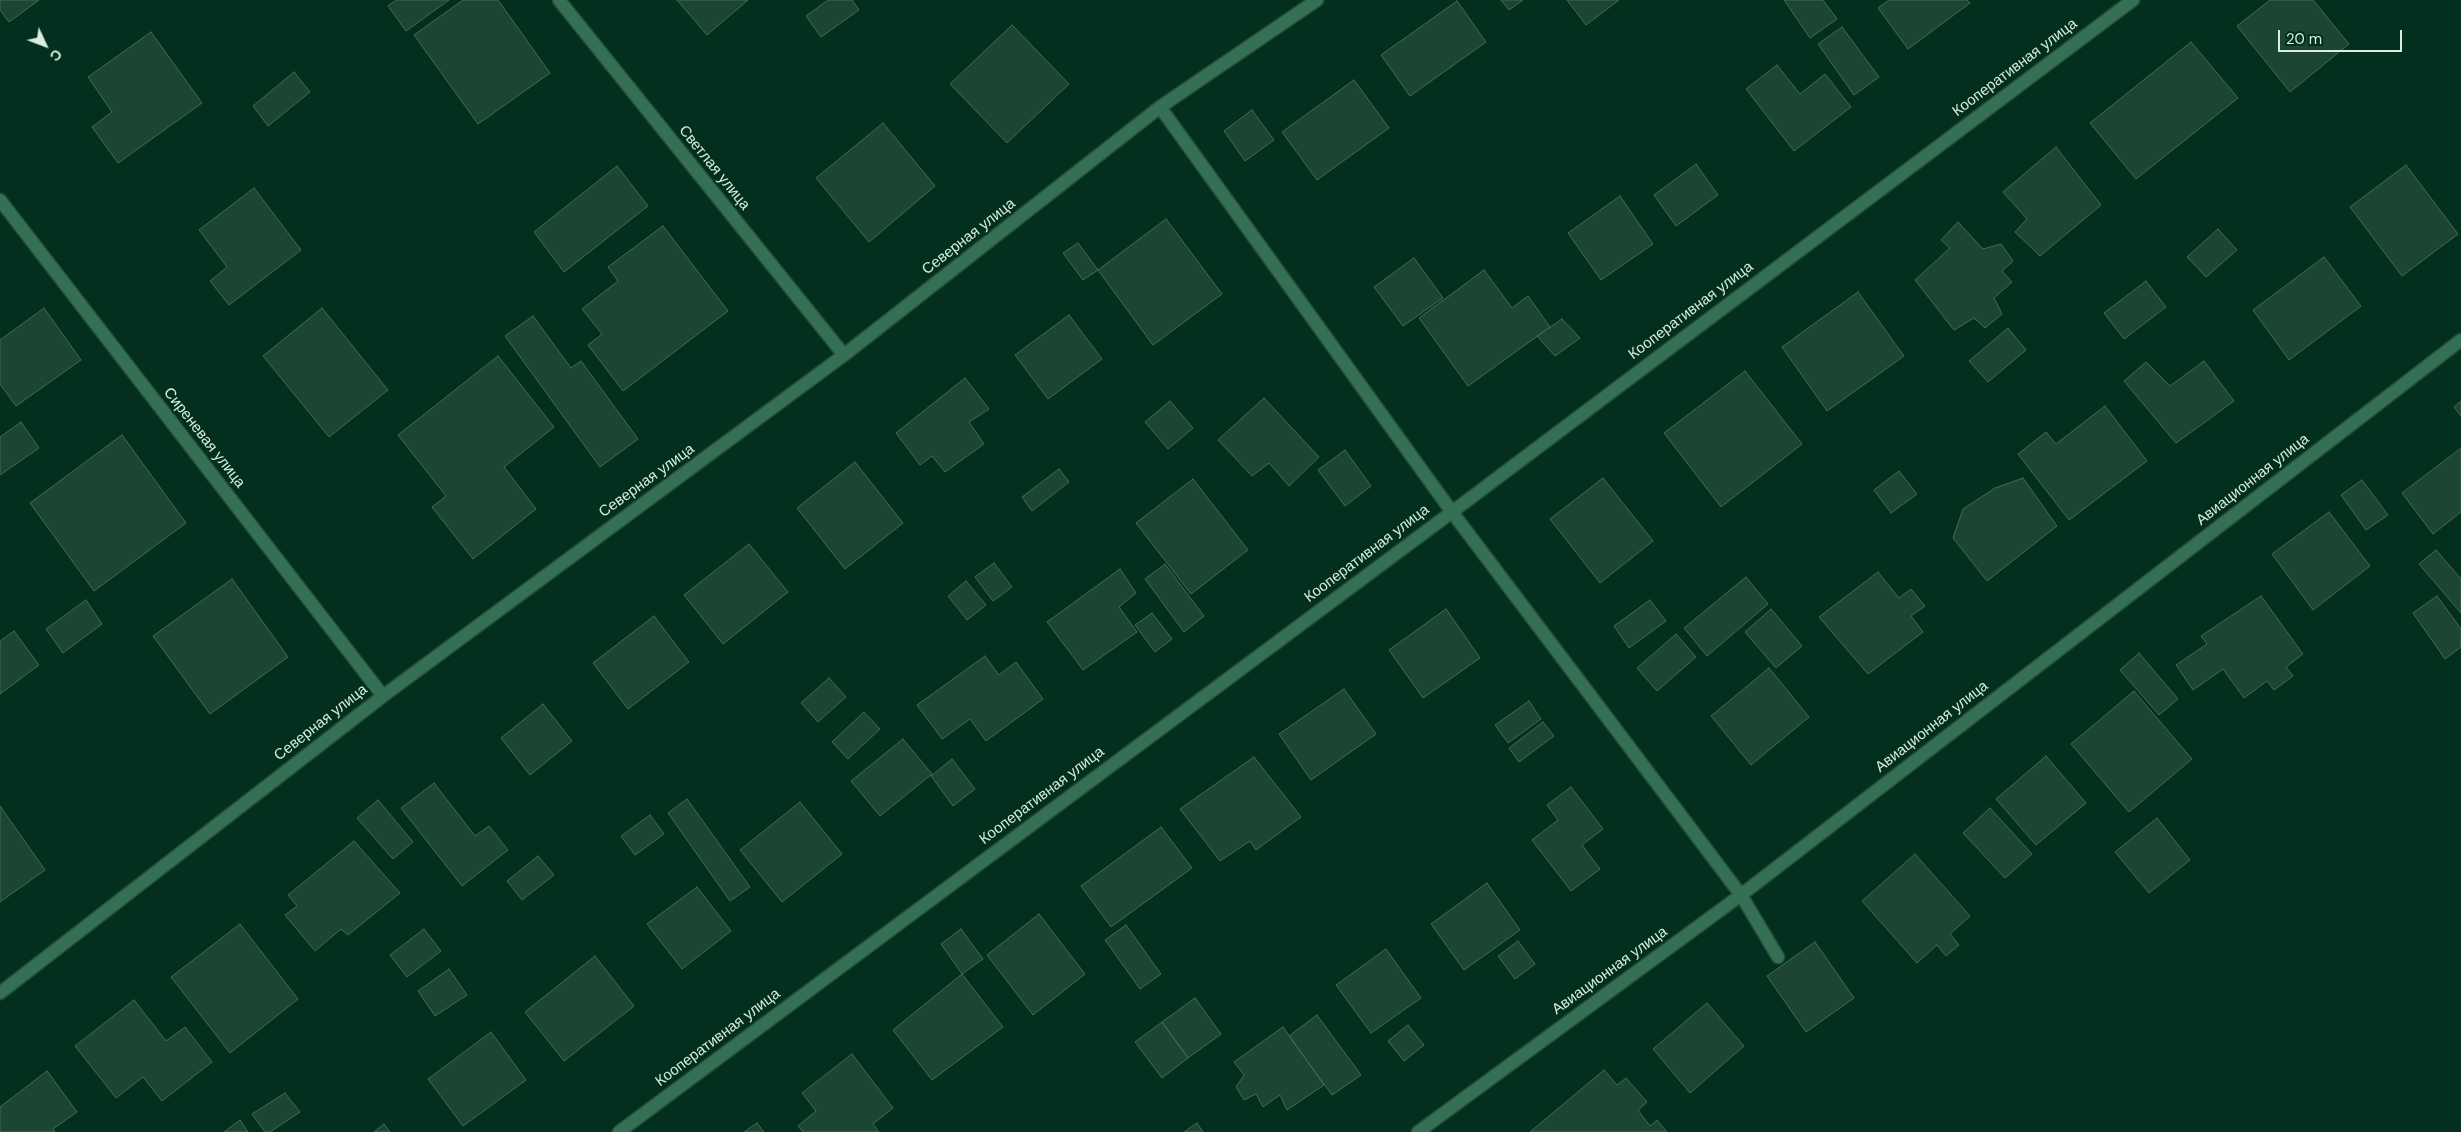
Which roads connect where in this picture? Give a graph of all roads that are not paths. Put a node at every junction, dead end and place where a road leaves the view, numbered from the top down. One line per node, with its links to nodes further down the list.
1 (559, 0): 7 (street, Светлая улица)
2 (1317, 0): 4 (street, Северная улица)
3 (2133, 0): 8 (street, Кооперативная улица)
4 (1160, 107): 7 (street, Северная улица); 8 (street)
5 (0, 200): 9 (street, Сиреневая улица)
6 (2461, 340): 10 (street, Авиационная улица)
7 (844, 355): 9 (street, Северная улица)
8 (1452, 512): 10 (street); 13 (street, Кооперативная улица)
9 (382, 696): 12 (street, Северная улица)
10 (1742, 895): 11 (street); 14 (street, Авиационная улица)
11 (1778, 957)
12 (0, 993)
13 (619, 1132)
14 (1418, 1132)

